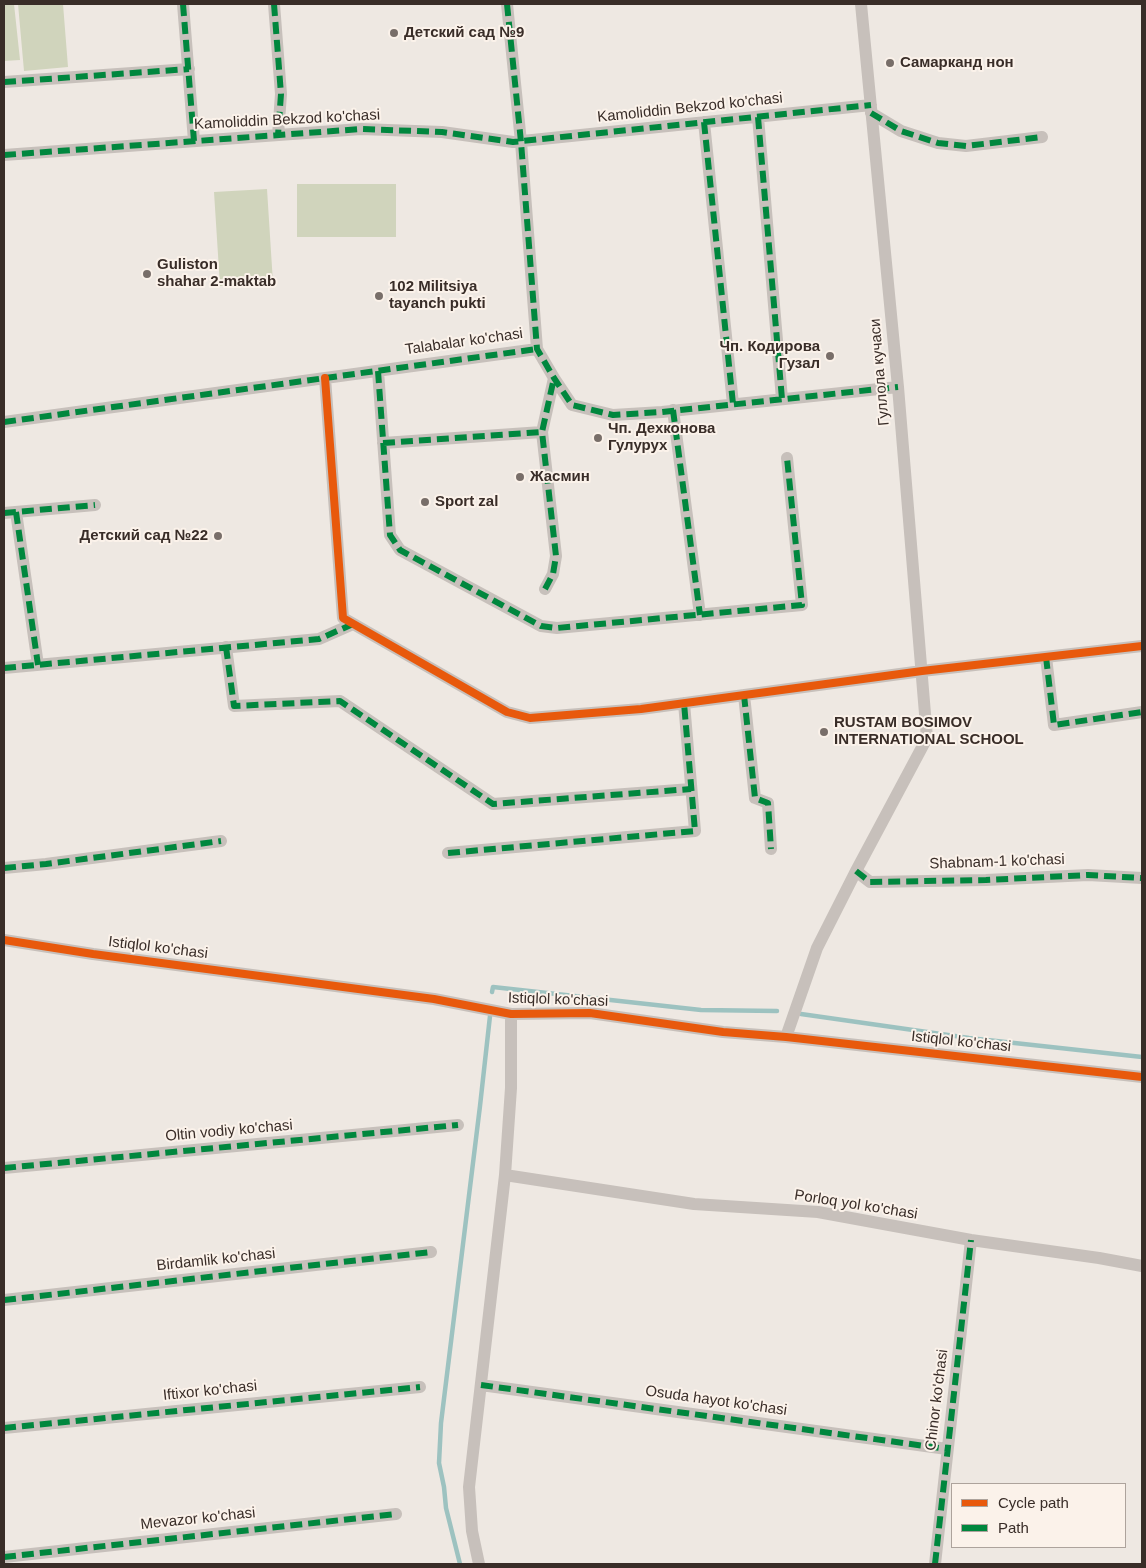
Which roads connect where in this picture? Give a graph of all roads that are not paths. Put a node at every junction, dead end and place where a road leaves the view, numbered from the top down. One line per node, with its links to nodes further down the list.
1 (184, 4): 5 (street)
2 (274, 4): 10 (street)
3 (508, 4): 13 (street)
4 (861, 4): 7 (street, Гуллола кучаси)
5 (189, 69): 6 (street); 12 (street)
6 (4, 82)
7 (871, 109): 8 (street, Kamoliddin Bekzod ko'chasi); 11 (street); 19 (street, Гуллола кучаси)
8 (758, 117): 9 (street, Kamoliddin Bekzod ko'chasi); 20 (street)
9 (704, 122): 13 (street, Kamoliddin Bekzod ko'chasi); 21 (street)
10 (278, 135): 12 (street, Kamoliddin Bekzod ko'chasi); 13 (street, Kamoliddin Bekzod ko'chasi)
11 (1042, 137)
12 (194, 141): 14 (street, Kamoliddin Bekzod ko'chasi)
13 (521, 142): 15 (street)
14 (4, 155)
15 (538, 348): 16 (street, Talabalar ko'chasi); 18 (street, Talabalar ko'chasi)
16 (378, 371): 17 (street, Talabalar ko'chasi); 25 (street)
17 (325, 378): 23 (street, Talabalar ko'chasi); 31 (street)
18 (554, 378): 22 (street, Talabalar ko'chasi); 24 (street)
19 (898, 388): 20 (street, Talabalar ko'chasi); 37 (street, Гуллола кучаси)
20 (782, 399): 21 (street, Talabalar ko'chasi)
21 (733, 404): 22 (street, Talabalar ko'chasi)
22 (673, 410): 30 (street)
23 (4, 422)
24 (542, 432): 25 (street); 29 (street)
25 (383, 443): 30 (street)
26 (787, 458): 30 (street)
27 (95, 505): 28 (street)
28 (10, 513): 35 (street)
29 (545, 589)
30 (700, 615)
31 (353, 624): 33 (street); 39 (street)
32 (1142, 646): 34 (street)
33 (226, 648): 35 (street); 41 (street)
34 (1046, 657): 37 (street); 40 (street)
35 (38, 665): 36 (street)
36 (4, 668)
37 (922, 671): 38 (street); 46 (street, Гуллола кучаси)
38 (744, 695): 39 (street); 43 (street)
39 (684, 703): 41 (street)
40 (1142, 712)
41 (691, 789): 44 (street)
42 (221, 841): 45 (street)
43 (771, 849)
44 (448, 853)
45 (4, 868)
46 (856, 871): 47 (street, Shabnam-1 ko'chasi); 50 (street)
47 (1142, 878)
48 (4, 940): 49 (street, Istiqlol ko'chasi)
49 (511, 1014): 50 (street, Istiqlol ko'chasi); 54 (street)
50 (786, 1038): 51 (street, Istiqlol ko'chasi)
51 (1142, 1077)
52 (458, 1125): 53 (street, Oltin vodiy ko'chasi)
53 (4, 1168)
54 (505, 1175): 55 (street, Porloq yol ko'chasi); 59 (street)
55 (972, 1240): 57 (street, Porloq yol ko'chasi); 62 (street, Chinor ko'chasi)
56 (431, 1252): 58 (street, Birdamlik ko'chasi)
57 (1142, 1266)
58 (4, 1300)
59 (481, 1385): 62 (street, Osuda hayot ko'chasi); 65 (street)
60 (420, 1387): 61 (street, Iftixor ko'chasi)
61 (4, 1428)
62 (947, 1448): 66 (street, Chinor ko'chasi)
63 (396, 1514): 64 (street, Mevazor ko'chasi)
64 (4, 1557)
65 (479, 1564)
66 (935, 1564)

